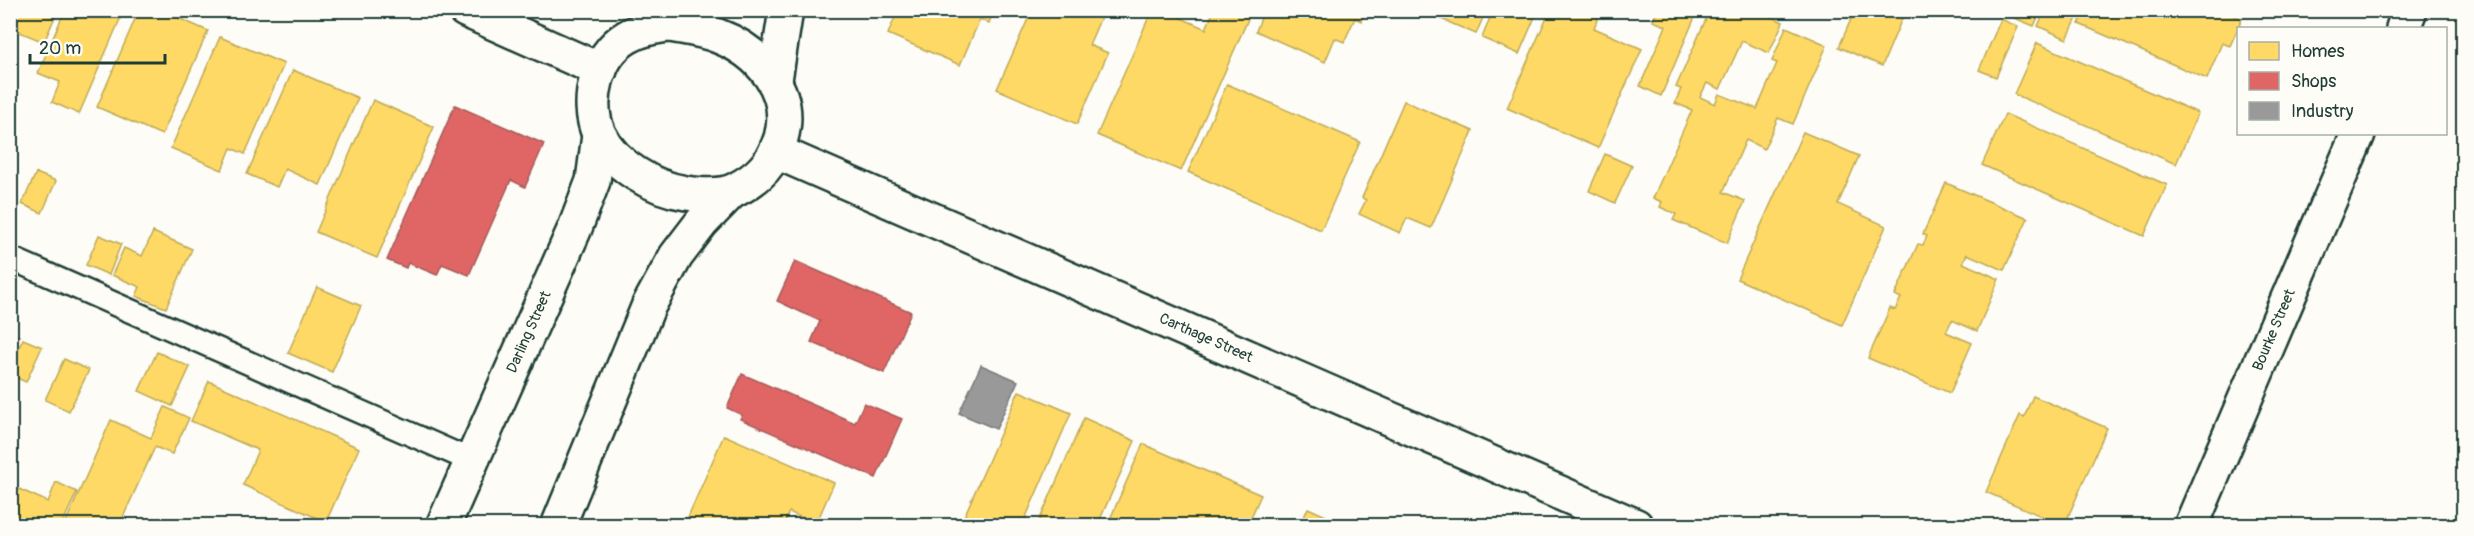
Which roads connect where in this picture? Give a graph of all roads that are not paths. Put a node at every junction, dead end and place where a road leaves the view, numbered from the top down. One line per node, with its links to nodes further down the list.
1 (465, 10): 6 (street)
2 (786, 10): 7 (street)
3 (2410, 10): 5 (street)
4 (653, 19): 6 (street); 7 (street)
5 (2403, 27)
6 (600, 70): 8 (street)
7 (775, 80): 10 (street)
8 (599, 135): 11 (street); 13 (street, Darling Street)
9 (2358, 135): 17 (street, Bourke Street)
10 (777, 152): 11 (street); 16 (street, Carthage Street)
11 (730, 193): 15 (street)
12 (10, 258): 13 (lane)
13 (472, 461): 14 (street, Darling Street)
14 (443, 525)
15 (558, 525)
16 (1636, 525)
17 (2191, 525)

